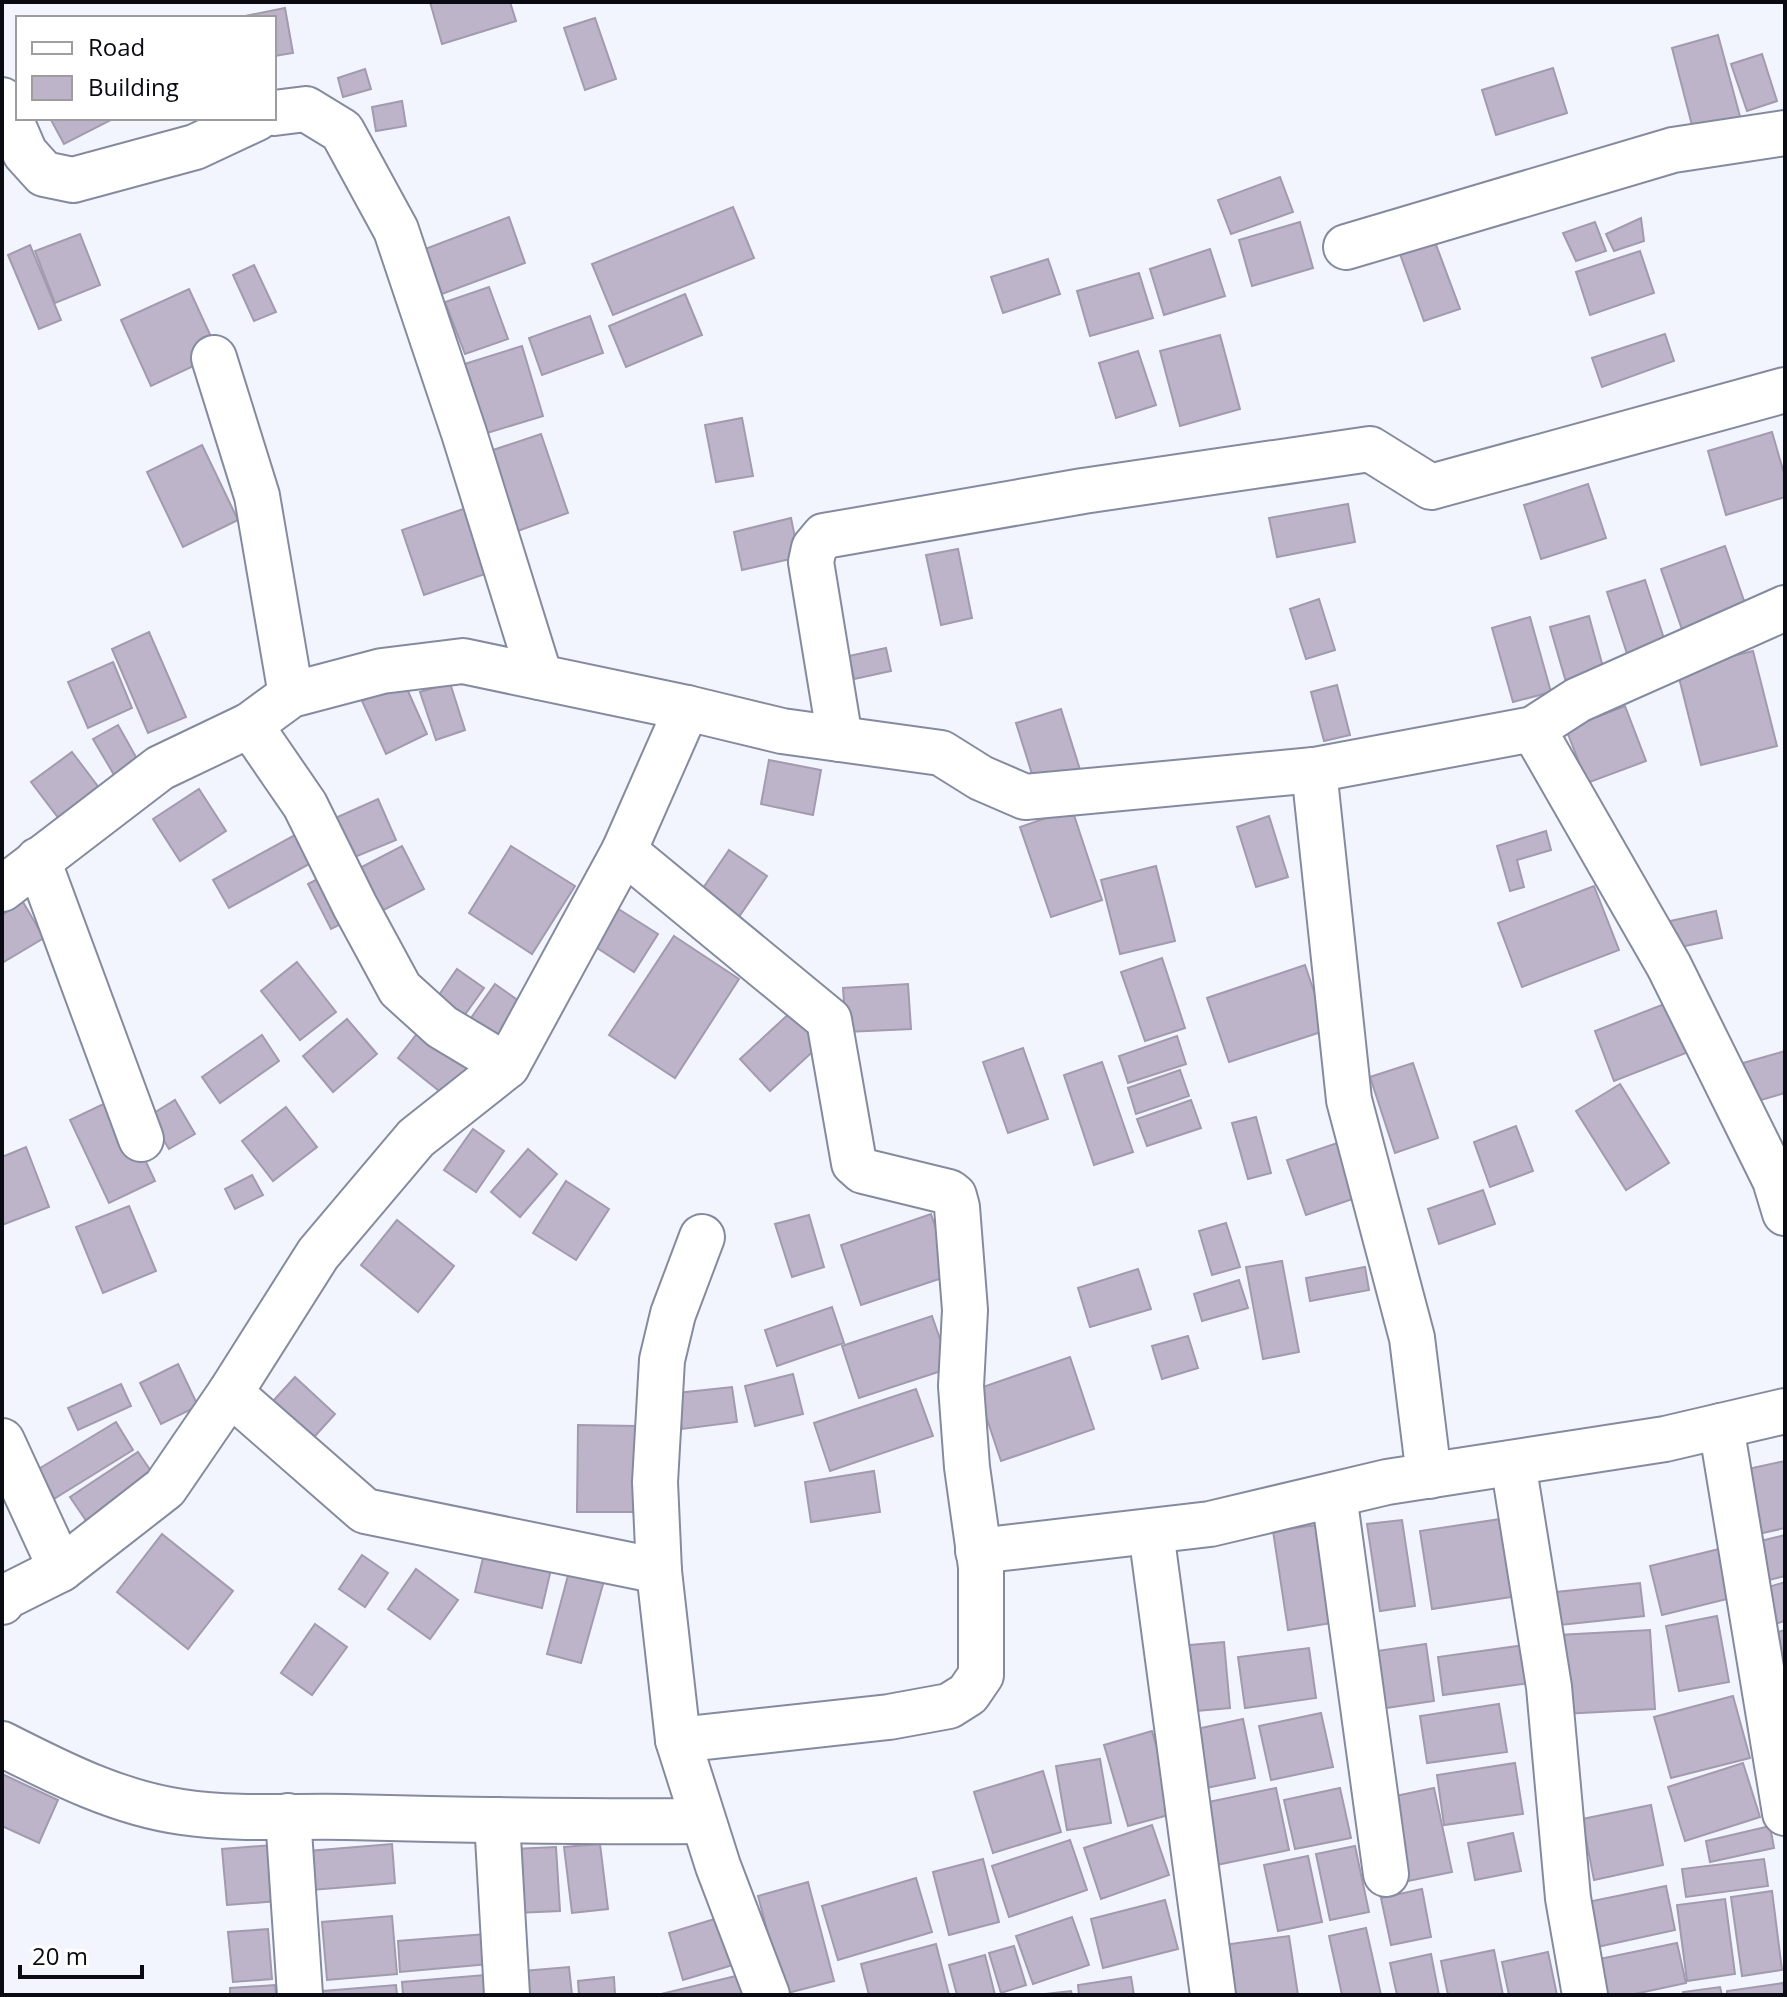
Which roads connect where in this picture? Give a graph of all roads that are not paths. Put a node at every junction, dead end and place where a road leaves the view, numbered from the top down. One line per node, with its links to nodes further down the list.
1 (2, 100): 3 (street)
2 (276, 113): 9 (street)
3 (253, 120)
4 (1785, 133): 5 (street)
5 (1346, 247)
6 (214, 358): 10 (street)
7 (1785, 390): 14 (street)
8 (1785, 608): 13 (street)
9 (540, 677): 10 (street); 11 (street)
10 (291, 695): 12 (street)
11 (687, 708): 14 (street); 16 (street)
12 (250, 725): 17 (street); 19 (street)
13 (1533, 729): 15 (street); 21 (street)
14 (840, 739): 15 (street)
15 (1314, 770): 28 (street)
16 (624, 851): 19 (street); 31 (street)
17 (38, 860): 18 (street); 20 (street)
18 (2, 889)
19 (507, 1066): 23 (street)
20 (141, 1139)
21 (1785, 1213)
22 (702, 1237): 33 (street)
23 (230, 1393): 32 (street); 33 (street)
24 (1785, 1411): 25 (street)
25 (1721, 1426): 27 (street); 37 (street)
26 (2, 1441): 32 (street)
27 (1513, 1463): 28 (street); 46 (street)
28 (1429, 1476): 29 (street)
29 (1334, 1495): 30 (street); 41 (street)
30 (1151, 1532): 31 (street); 45 (street)
31 (978, 1551): 35 (street)
32 (61, 1569): 34 (street)
33 (659, 1571): 35 (street)
34 (2, 1602)
35 (678, 1740): 40 (street)
36 (2, 1744): 38 (street)
37 (1785, 1813)
38 (288, 1816): 39 (street); 42 (street)
39 (497, 1820): 40 (street); 43 (street)
40 (703, 1821): 44 (street)
41 (1386, 1874)
42 (300, 1995)
43 (507, 1995)
44 (767, 1995)
45 (1213, 1995)
46 (1585, 1995)

